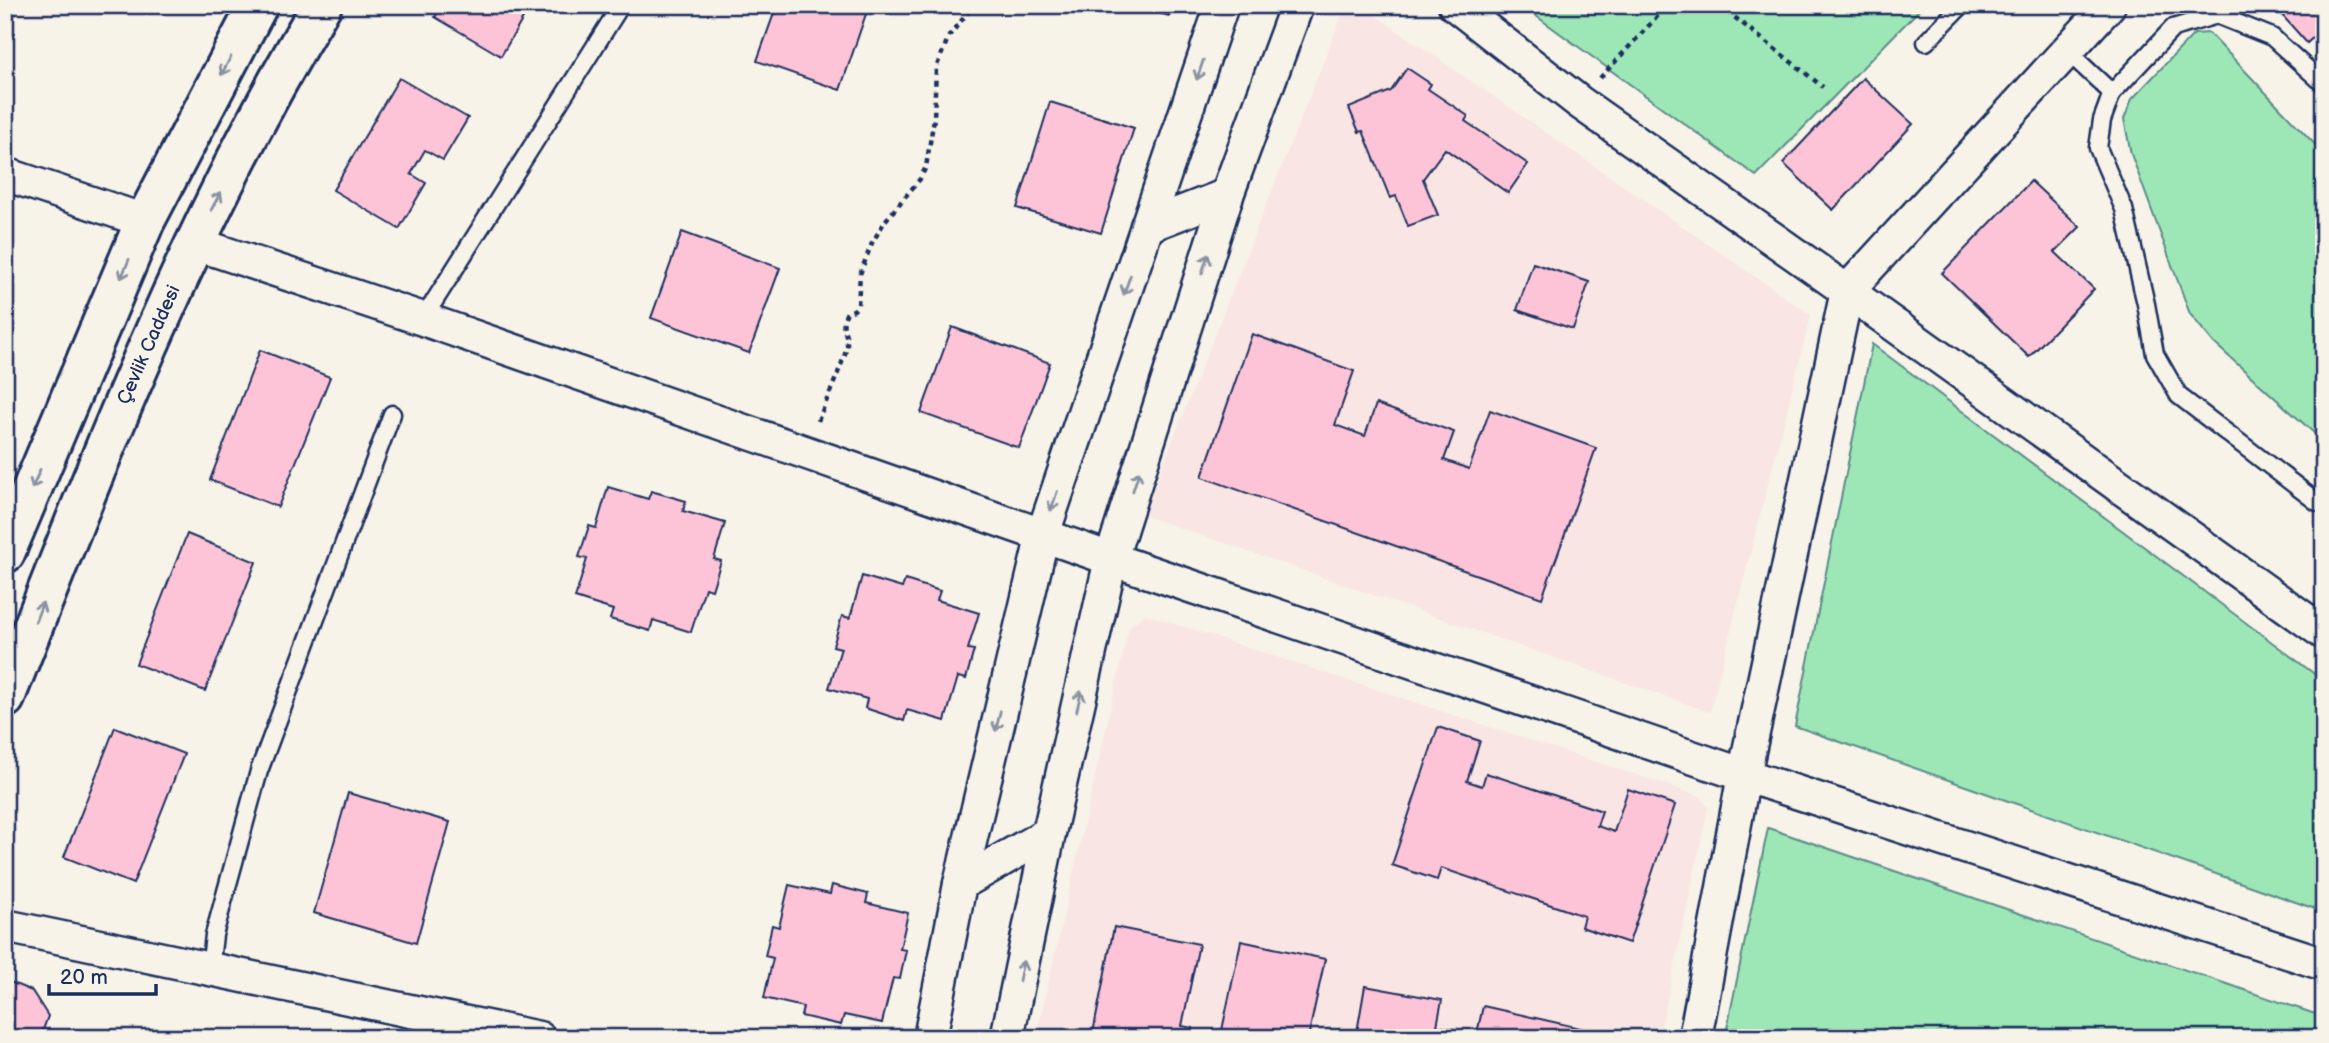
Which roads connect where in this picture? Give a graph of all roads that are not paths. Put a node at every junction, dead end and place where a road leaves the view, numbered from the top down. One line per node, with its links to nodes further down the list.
1 (258, 5): 15 (main road, one-way to 15)
2 (322, 5): 17 (main road, Çevlik Caddesi, one-way to 2)
3 (621, 5): 19 (lane)
4 (1222, 5): 16 (street, one-way to 16)
5 (1297, 5): 14 (street)
6 (1455, 5): 18 (street)
7 (1962, 5): 9 (lane)
8 (2109, 5): 10 (street)
9 (1926, 42)
10 (2067, 51): 12 (lane); 18 (street)
11 (2324, 84): 12 (lane)
12 (2112, 93): 21 (lane)
13 (5, 174): 15 (street)
14 (1227, 195): 16 (street); 24 (street, one-way to 14)
15 (145, 221): 23 (main road, one-way to 23)
16 (1147, 226): 22 (street, one-way to 22)
17 (194, 243): 19 (street); 26 (main road, Çevlik Caddesi, one-way to 17)
18 (1847, 291): 25 (street); 27 (street)
19 (423, 319): 22 (street)
20 (392, 414): 32 (lane)
21 (2324, 505)
22 (1043, 534): 24 (street); 29 (street, one-way to 29)
23 (5, 553)
24 (1111, 559): 27 (street); 28 (street, one-way to 24)
25 (2324, 633)
26 (5, 698)
27 (1744, 775): 31 (street); 36 (street)
28 (1049, 833): 29 (street); 35 (street, one-way to 28)
29 (960, 884): 34 (street)
30 (5, 926): 32 (street)
31 (2324, 964)
32 (210, 970): 33 (street)
33 (540, 1038)
34 (930, 1038)
35 (1007, 1038)
36 (1695, 1038)

